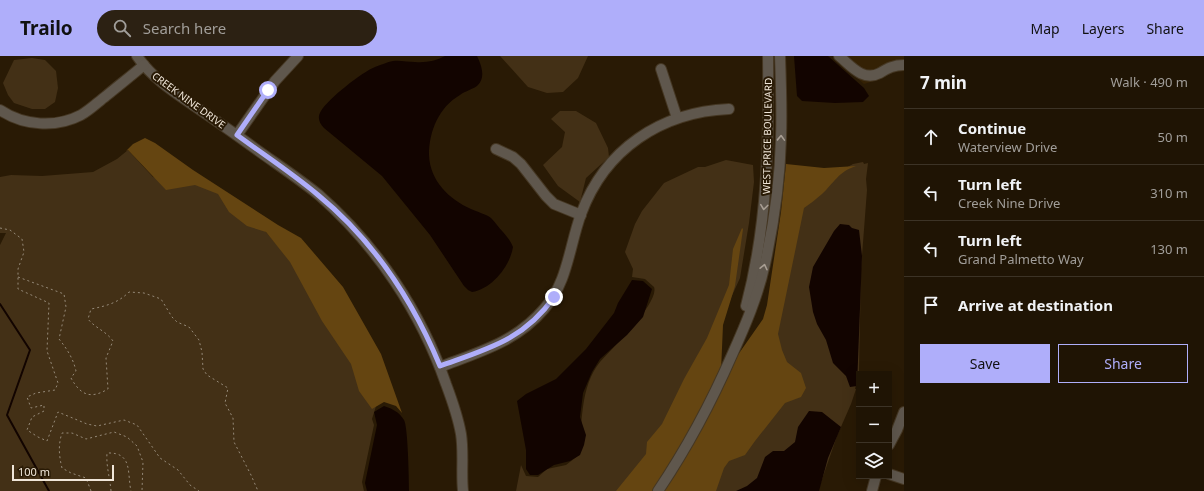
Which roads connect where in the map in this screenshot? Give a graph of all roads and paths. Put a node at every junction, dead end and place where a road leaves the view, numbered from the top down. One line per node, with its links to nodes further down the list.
1 (137, 56): 6 (street, CREEK NINE DRIVE)
2 (298, 56): 12 (street)
3 (768, 56): 17 (street, WEST PRICE BOULEVARD, one-way to 17)
4 (780, 56): 17 (street, WEST PRICE BOULEVARD, one-way to 4)
5 (839, 56): 7 (street)
6 (144, 65): 10 (street); 12 (street, CREEK NINE DRIVE)
7 (904, 65)
8 (661, 69): 11 (street)
9 (729, 109): 11 (street)
10 (0, 110)
11 (677, 118): 14 (street)
12 (237, 135): 18 (street, CREEK NINE DRIVE)
13 (496, 149): 14 (street)
14 (581, 215): 18 (street)
15 (0, 228): 16 (path)
16 (18, 277): 28 (path); 29 (path)
17 (732, 356): 31 (street, WEST PRICE BOULEVARD)
18 (440, 366): 30 (street, CREEK NINE DRIVE)
19 (904, 412): 20 (street)
20 (890, 443)
21 (892, 475): 23 (street)
22 (875, 479): 32 (street)
23 (904, 479)
24 (91, 491): 27 (path)
25 (111, 491): 26 (path)
26 (131, 491)
27 (142, 491)
28 (199, 491)
29 (258, 491)
30 (463, 491)
31 (658, 491)
32 (872, 491)

